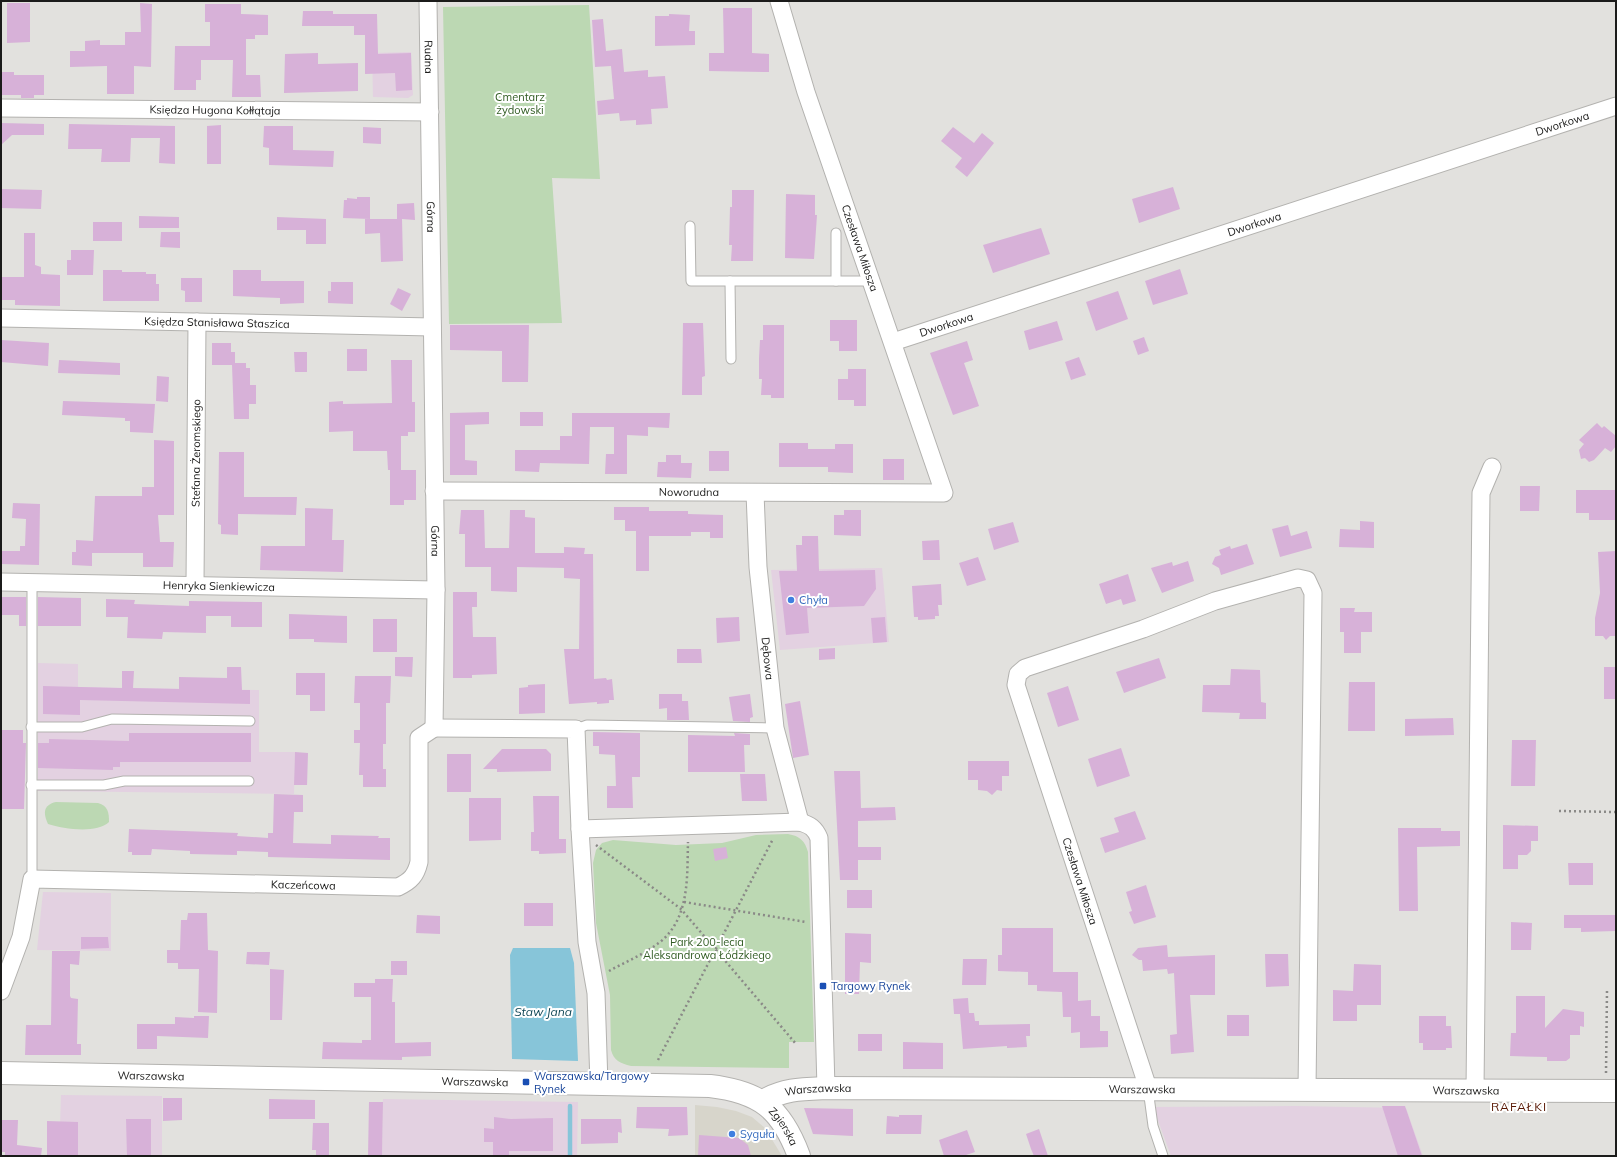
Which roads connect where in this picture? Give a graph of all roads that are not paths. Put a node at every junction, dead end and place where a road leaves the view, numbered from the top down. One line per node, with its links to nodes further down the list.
1 (428, 1): 5 (street, Rudna)
2 (779, 1): 10 (street, Czesława Miłosza)
3 (1616, 106): 14 (street, Dworkowa)
4 (1, 108): 5 (street, Księdza Hugona Kołłątaja)
5 (430, 112): 13 (street, Górna)
6 (690, 226): 8 (lane)
7 (836, 233): 9 (lane)
8 (730, 281): 9 (lane); 15 (lane)
9 (836, 281): 10 (lane)
10 (872, 281): 14 (street, Czesława Miłosza)
11 (1, 318): 12 (street, Księdza Stanisława Staszica)
12 (197, 322): 13 (street, Księdza Stanisława Staszica); 22 (street, Stefana Żeromskiego)
13 (432, 327): 17 (street, Górna)
14 (893, 342): 19 (street, Czesława Miłosza)
15 (731, 359)
16 (1492, 467): 40 (street)
17 (434, 490): 18 (street, Noworudna); 23 (street, Górna)
18 (755, 493): 19 (street, Noworudna); 27 (street, Dębowa)
19 (944, 493)
20 (1, 582): 21 (street, Henryka Sienkiewicza)
21 (32, 582): 22 (street, Henryka Sienkiewicza); 25 (lane)
22 (195, 584): 23 (street, Henryka Sienkiewicza)
23 (436, 590): 26 (street, Górna)
24 (250, 721): 25 (lane)
25 (31, 727): 30 (lane)
26 (434, 728): 28 (street); 33 (street, Kaczeńcowa)
27 (775, 728): 28 (lane); 31 (street, Dębowa)
28 (576, 729): 32 (street)
29 (249, 781): 30 (lane)
30 (31, 785): 33 (lane)
31 (800, 822): 32 (street); 37 (street)
32 (580, 829): 36 (street)
33 (32, 879): 34 (street)
34 (1, 991)
35 (1, 1073): 36 (street, Warszawska)
36 (599, 1084): 42 (street, Warszawska)
37 (826, 1088): 38 (street, Warszawska); 42 (street, Warszawska)
38 (1148, 1088): 39 (street, Warszawska); 39 (street, Czesława Miłosza); 44 (lane)
39 (1307, 1090): 40 (street, Warszawska)
40 (1475, 1091): 41 (street, Warszawska)
41 (1611, 1091)
42 (763, 1101): 43 (street, Zgierska)
43 (799, 1156)
44 (1163, 1156)

